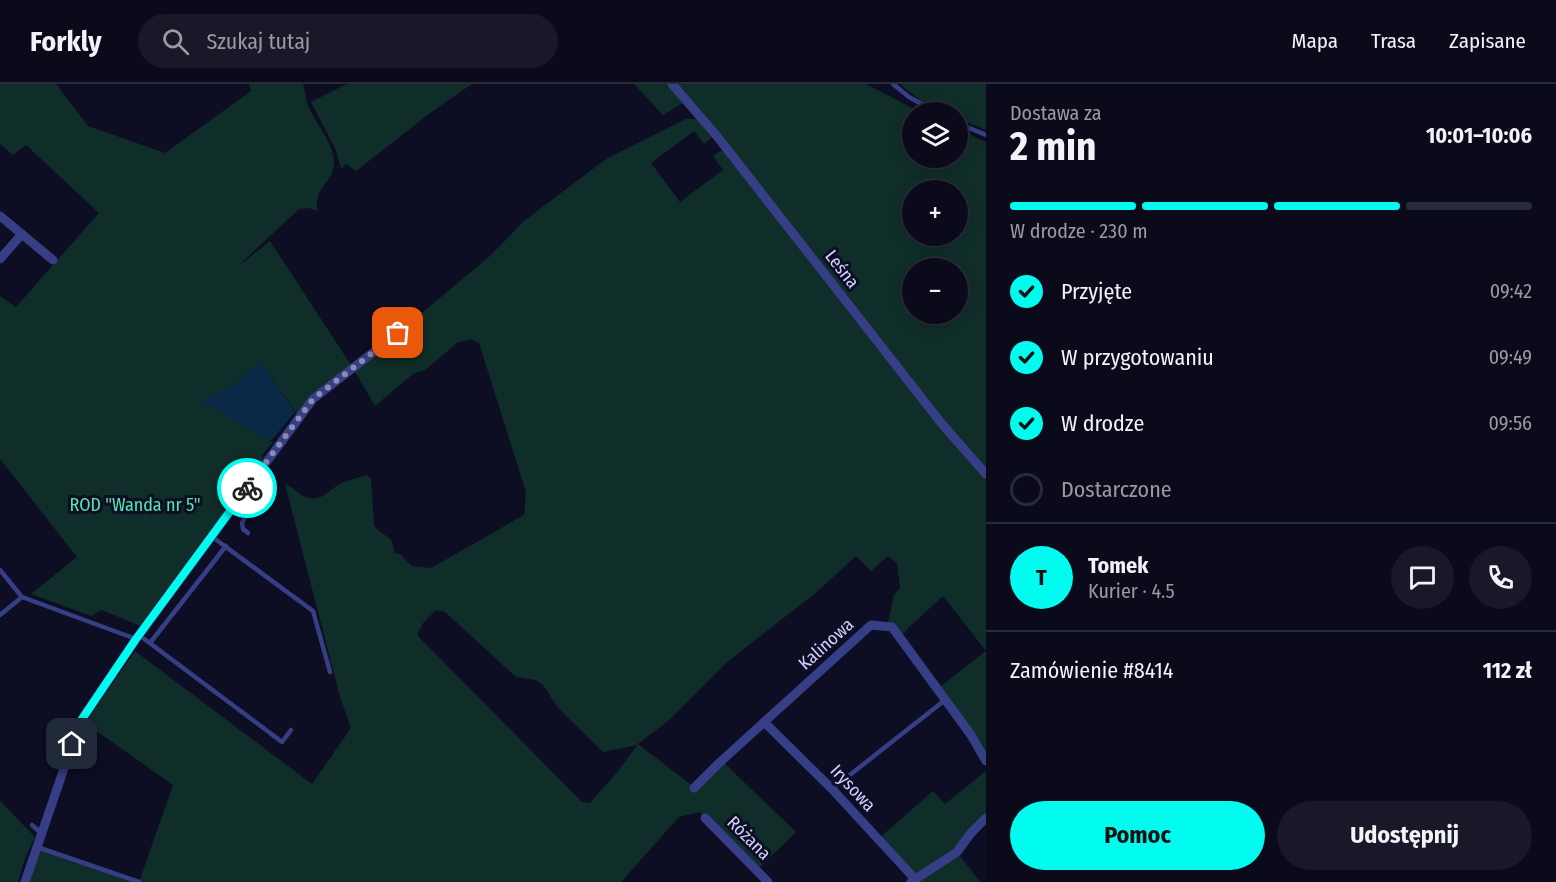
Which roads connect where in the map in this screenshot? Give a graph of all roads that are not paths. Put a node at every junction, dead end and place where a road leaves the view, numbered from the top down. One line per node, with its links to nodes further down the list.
1 (672, 84): 11 (street, Leśna)
2 (893, 84): 3 (lane)
3 (918, 102)
4 (968, 128): 5 (lane)
5 (986, 135)
6 (0, 216): 7 (street)
7 (22, 234): 8 (street); 9 (street)
8 (0, 259)
9 (53, 260)
10 (398, 333): 13 (street)
11 (986, 474)
12 (258, 498): 14 (lane)
13 (236, 503): 14 (lane); 16 (street)
14 (248, 512): 15 (lane)
15 (248, 533)
16 (211, 536): 17 (lane); 21 (street)
17 (226, 546): 22 (lane); 23 (lane)
18 (0, 570): 19 (lane)
19 (22, 597): 20 (lane); 21 (lane)
20 (0, 615)
21 (137, 637): 22 (lane); 33 (street)
22 (150, 643): 26 (lane)
23 (330, 672)
24 (945, 700): 25 (street, Kalinowa); 27 (street, Kalinowa); 29 (lane)
25 (764, 722): 28 (street, Kalinowa); 29 (street, Irysowa)
26 (291, 730)
27 (986, 761)
28 (694, 788)
29 (832, 789): 35 (street, Irysowa)
30 (705, 818): 38 (street, Różana)
31 (986, 818): 35 (street)
32 (32, 825): 33 (lane)
33 (41, 833): 34 (street)
34 (37, 847): 36 (street); 37 (lane)
35 (913, 881)
36 (25, 882)
37 (139, 882)
38 (768, 882)

